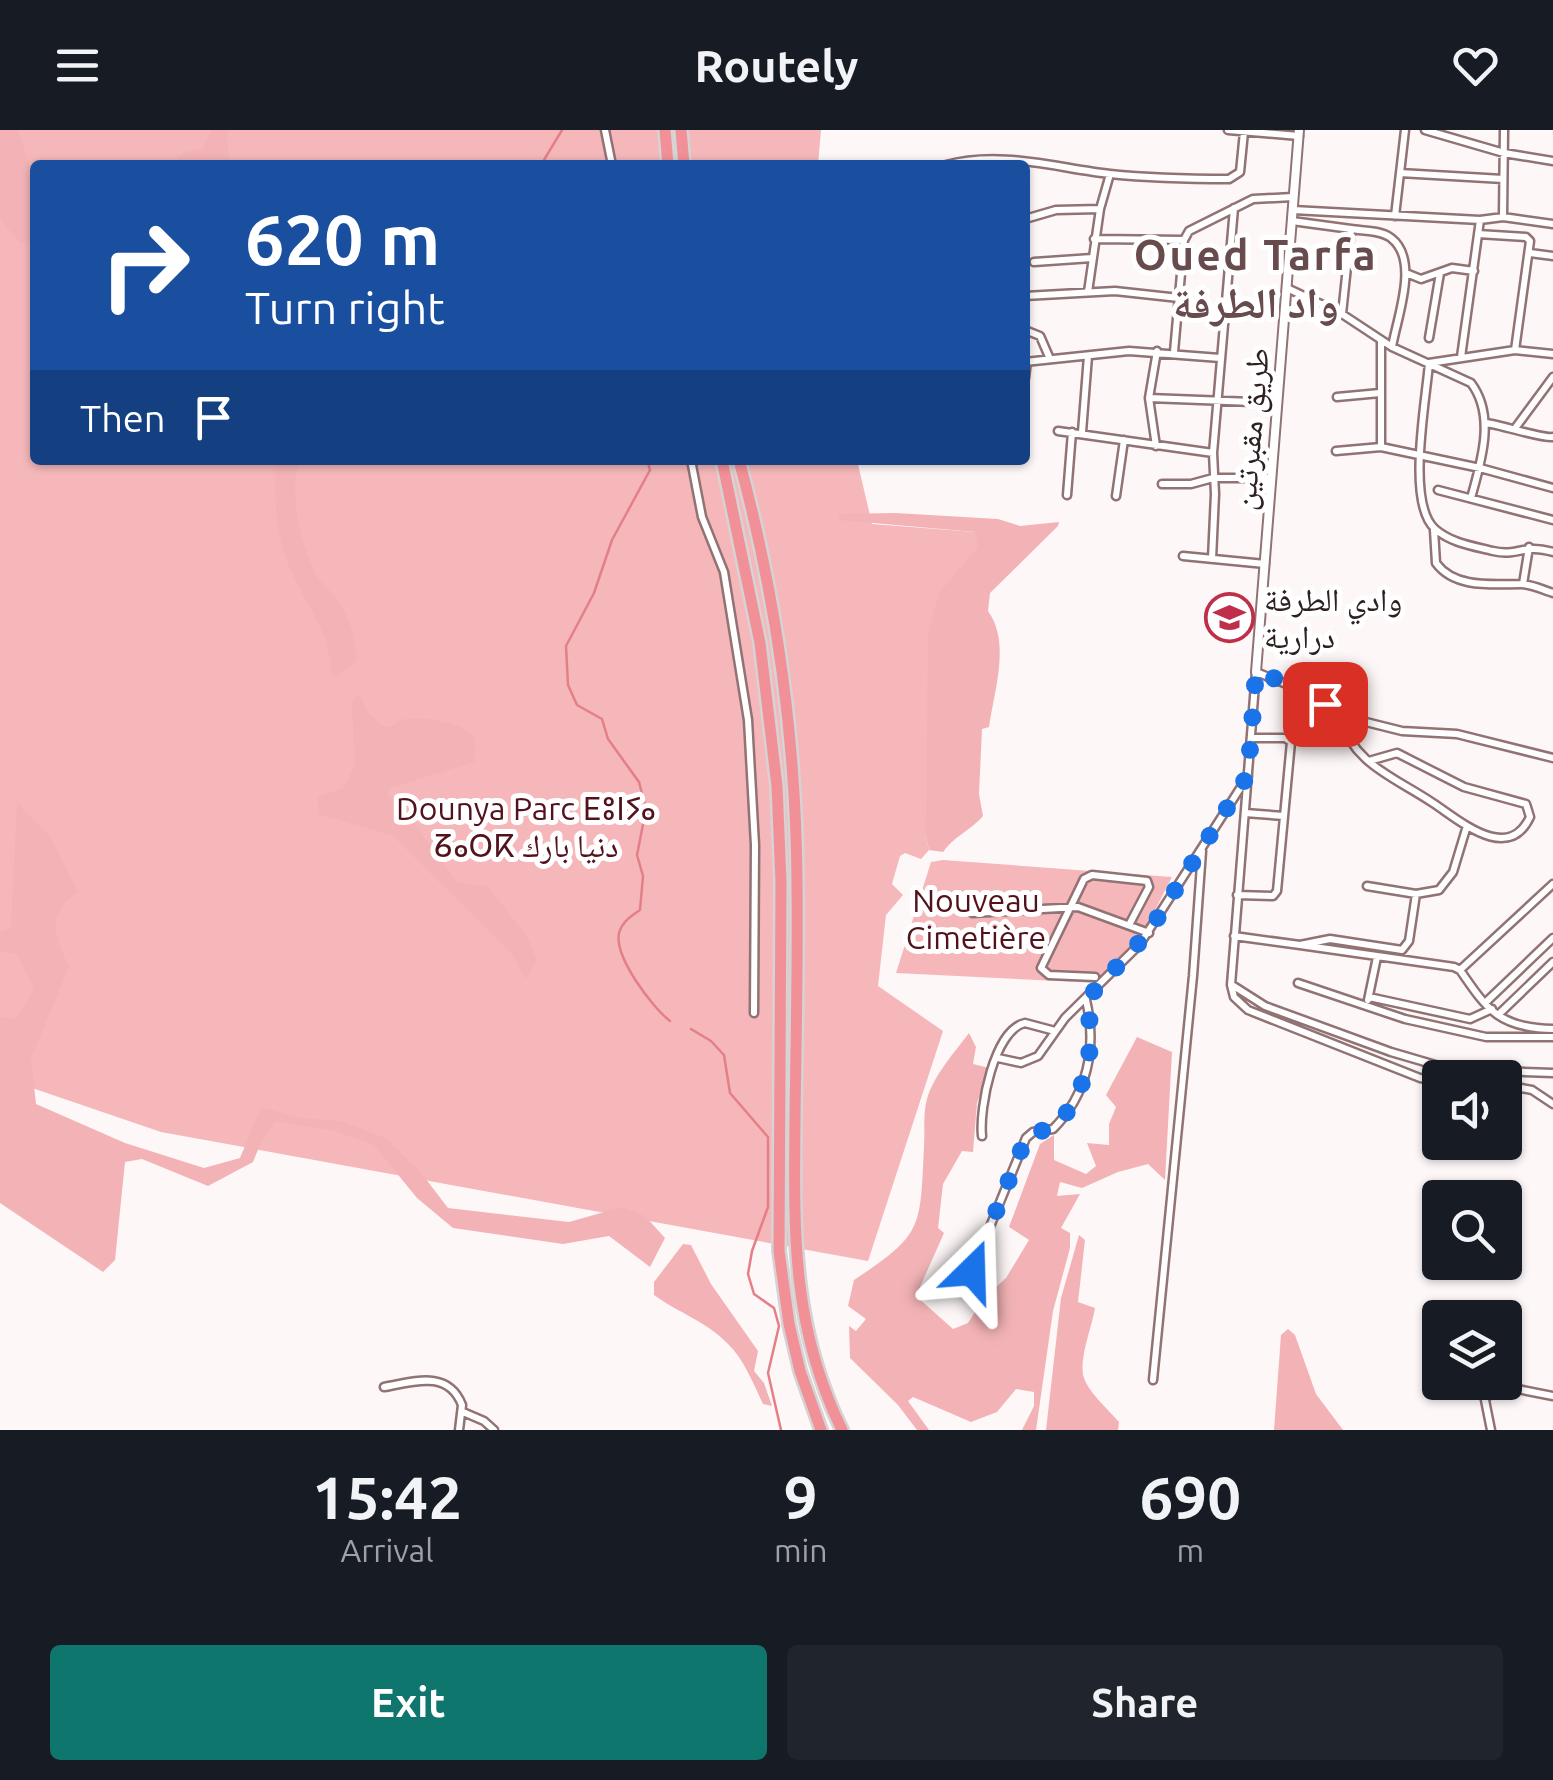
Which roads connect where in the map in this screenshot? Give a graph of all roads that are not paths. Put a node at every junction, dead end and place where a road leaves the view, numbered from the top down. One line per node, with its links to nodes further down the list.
1 (604, 130): 11 (street)
2 (665, 130): 12 (highway)
3 (681, 130): 13 (highway)
4 (1228, 130): 8 (street)
5 (1405, 130): 16 (street)
6 (1424, 130): 10 (street)
7 (1504, 130): 10 (street)
8 (1244, 132): 9 (street); 17 (street)
9 (1299, 133): 19 (street, طريق مقبرتين)
10 (1504, 154): 14 (street); 18 (street)
11 (611, 160)
12 (668, 160)
13 (684, 160)
14 (1553, 161)
15 (1030, 164): 17 (street)
16 (1400, 173): 18 (street); 23 (street)
17 (1110, 174): 20 (street)
18 (1503, 178): 24 (street)
19 (1293, 197): 21 (street); 22 (street, طريق مقبرتين)
20 (1100, 208): 25 (street); 31 (street)
21 (1234, 208): 32 (street); 55 (street)
22 (1292, 210): 23 (street); 27 (street, طريق مقبرتين)
23 (1396, 216): 26 (street)
24 (1502, 217): 26 (street); 28 (street)
25 (1030, 218)
26 (1480, 220): 30 (street)
27 (1292, 221): 29 (street); 40 (street, طريق مقبرتين)
28 (1553, 224)
29 (1351, 229): 38 (street); 44 (street)
30 (1478, 234): 33 (street); 37 (street)
31 (1094, 239): 32 (street); 35 (street)
32 (1184, 240): 43 (street)
33 (1530, 253): 34 (street); 49 (street)
34 (1553, 256)
35 (1092, 258): 36 (street); 41 (street)
36 (1034, 262)
37 (1474, 270): 39 (street); 56 (street)
38 (1406, 273): 39 (street); 48 (street)
39 (1440, 273): 46 (street)
40 (1289, 290): 44 (street); 64 (street, طريق مقبرتين)
41 (1088, 292): 42 (street); 43 (street)
42 (1030, 296)
43 (1179, 298): 51 (street)
44 (1342, 314): 47 (street)
45 (1030, 332): 54 (street)
46 (1430, 338)
47 (1381, 341): 48 (street); 60 (street)
48 (1392, 346): 58 (street)
49 (1516, 350): 52 (street); 56 (street)
50 (1156, 352): 51 (street); 53 (street); 62 (street)
51 (1174, 352): 55 (street)
52 (1553, 354)
53 (1088, 356): 54 (street); 69 (street)
54 (1050, 358): 57 (street)
55 (1220, 358): 63 (street)
56 (1461, 358): 58 (street)
57 (1030, 360)
58 (1428, 363): 65 (street); 76 (street)
59 (1553, 377): 66 (street)
60 (1380, 393): 61 (street); 73 (street)
61 (1337, 397)
62 (1149, 398): 63 (street); 72 (street)
63 (1217, 402): 64 (street); 75 (street)
64 (1277, 403): 82 (street, طريق مقبرتين)
65 (1486, 423): 66 (street); 80 (street)
66 (1516, 427): 70 (street)
67 (1058, 431): 68 (street)
68 (1072, 432): 69 (street); 86 (street)
69 (1082, 432): 71 (street)
70 (1553, 436)
71 (1124, 440): 72 (street); 87 (street)
72 (1156, 446): 75 (street)
73 (1382, 447): 74 (street); 76 (street)
74 (1336, 451)
75 (1213, 453): 81 (street)
76 (1421, 456): 80 (street); 90 (street)
77 (691, 465): 128 (street)
78 (723, 465): 142 (highway)
79 (740, 465): 145 (highway)
80 (1480, 468): 84 (street); 88 (street)
81 (1213, 478): 82 (street); 83 (street); 94 (street)
82 (1270, 478): 95 (street, طريق مقبرتين)
83 (1162, 484)
84 (1553, 488)
85 (1438, 490): 88 (street)
86 (1067, 494)
87 (1116, 496)
88 (1471, 498): 89 (street)
89 (1553, 520)
90 (1434, 528): 91 (street); 96 (street)
91 (1529, 546): 92 (street); 96 (street)
92 (1553, 552)
93 (1184, 556): 94 (street)
94 (1212, 559): 95 (street)
95 (1265, 564): 98 (street, طريق مقبرتين)
96 (1523, 584): 97 (street)
97 (1553, 593)
98 (1256, 672): 99 (street); 100 (street)
99 (1338, 715): 101 (street); 102 (street)
100 (1252, 738): 103 (street); 105 (street)
101 (1553, 758)
102 (1369, 761): 106 (street); 106 (street)
103 (1248, 775): 104 (street); 107 (street)
104 (1245, 813): 105 (street); 111 (street)
105 (1284, 816): 111 (street)
106 (1466, 828): 110 (street)
107 (1202, 851): 115 (street); 138 (street)
108 (1553, 884): 121 (street)
109 (1367, 886): 110 (street)
110 (1416, 894): 118 (street)
111 (1238, 895): 116 (street)
112 (1071, 906): 113 (street); 114 (street); 114 (street); 122 (street)
113 (972, 913)
114 (1129, 925): 115 (street)
115 (1148, 933): 125 (street)
116 (1234, 936): 118 (street); 124 (street)
117 (1553, 938): 127 (street)
118 (1300, 946): 119 (street)
119 (1377, 957): 121 (street); 126 (street)
120 (1553, 962): 127 (street)
121 (1460, 970): 127 (street)
122 (1095, 977)
123 (1298, 983): 126 (street)
124 (1231, 984): 132 (street); 133 (street)
125 (1086, 1000): 129 (street); 137 (street)
126 (1368, 1001): 127 (street); 130 (street)
127 (1492, 1009): 130 (street)
128 (754, 1014)
129 (1055, 1031): 131 (street); 131 (street)
130 (1553, 1033)
131 (998, 1058): 136 (street)
132 (1553, 1073)
133 (1422, 1078)
134 (1522, 1088): 135 (street)
135 (1553, 1104)
136 (982, 1136)
137 (972, 1271)
138 (1153, 1380)
139 (384, 1387): 141 (street)
140 (1553, 1396): 146 (street)
141 (463, 1412): 143 (street); 144 (street)
142 (818, 1426)
143 (459, 1430)
144 (494, 1430)
145 (842, 1430)
146 (1491, 1430)

